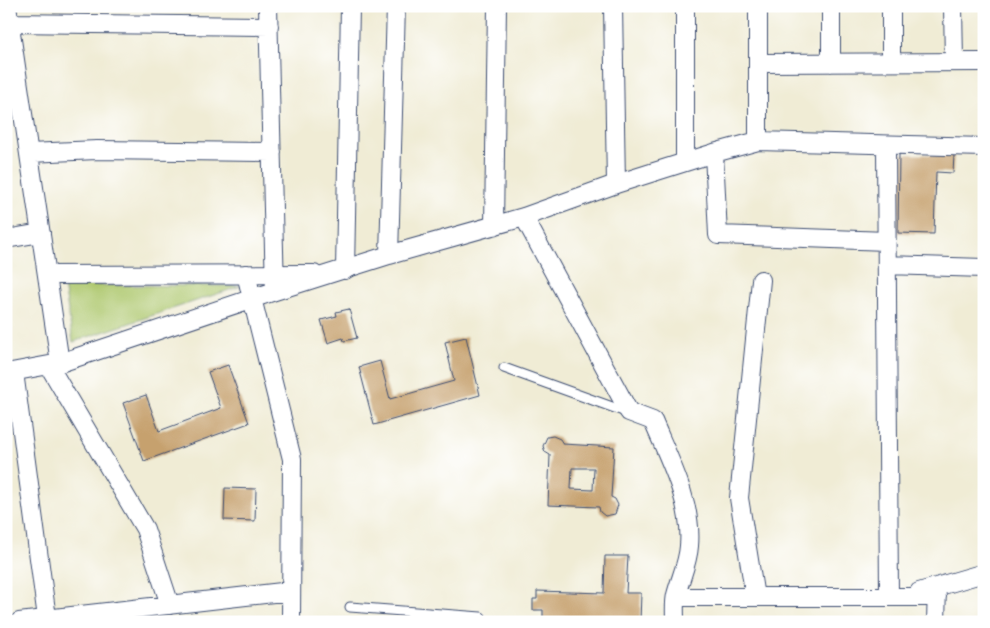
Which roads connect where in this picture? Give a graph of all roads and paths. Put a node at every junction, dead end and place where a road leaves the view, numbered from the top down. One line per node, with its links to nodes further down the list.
1 (268, 6): 12 (street)
2 (350, 6): 34 (street)
3 (396, 6): 31 (street)
4 (497, 6): 27 (street)
5 (613, 6): 25 (street)
6 (685, 6): 24 (street)
7 (758, 6): 16 (street)
8 (831, 6): 17 (street)
9 (891, 6): 13 (street)
10 (953, 6): 14 (street)
11 (8, 15): 12 (street); 23 (street)
12 (269, 26): 21 (street)
13 (891, 62): 14 (street); 17 (street)
14 (954, 62): 15 (street)
15 (984, 62)
16 (758, 63): 17 (street); 18 (street)
17 (831, 63)
18 (758, 141): 19 (street); 22 (street)
19 (886, 146): 20 (street); 30 (street)
20 (984, 147)
21 (272, 152): 23 (street); 35 (street)
22 (714, 153): 24 (street); 30 (street)
23 (29, 154): 28 (street)
24 (685, 162): 25 (street)
25 (616, 184): 26 (street)
26 (524, 218): 27 (street); 44 (street)
27 (494, 226): 31 (street)
28 (41, 233): 29 (street); 37 (street)
29 (6, 239)
30 (887, 241): 32 (street)
31 (389, 255): 34 (street)
32 (887, 265): 33 (street); 50 (street)
33 (984, 268)
34 (337, 272): 35 (street); 39 (street)
35 (275, 273): 36 (street); 39 (street)
36 (246, 274): 37 (street); 40 (street)
37 (47, 275): 41 (street)
38 (761, 280): 49 (street)
39 (275, 292): 40 (street)
40 (252, 301): 41 (street); 46 (street)
41 (55, 364): 43 (street); 51 (street)
42 (504, 368): 44 (lane)
43 (10, 372): 53 (street)
44 (629, 412): 48 (street)
45 (984, 573): 47 (street)
46 (291, 591): 51 (street); 55 (street)
47 (937, 592): 50 (street); 58 (street)
48 (676, 597): 49 (street); 57 (street)
49 (755, 597): 50 (street)
50 (895, 597)
51 (170, 605): 53 (street)
52 (350, 607): 56 (lane)
53 (47, 618): 54 (street)
54 (18, 622)
55 (292, 622)
56 (481, 622)
57 (675, 622)
58 (936, 622)

